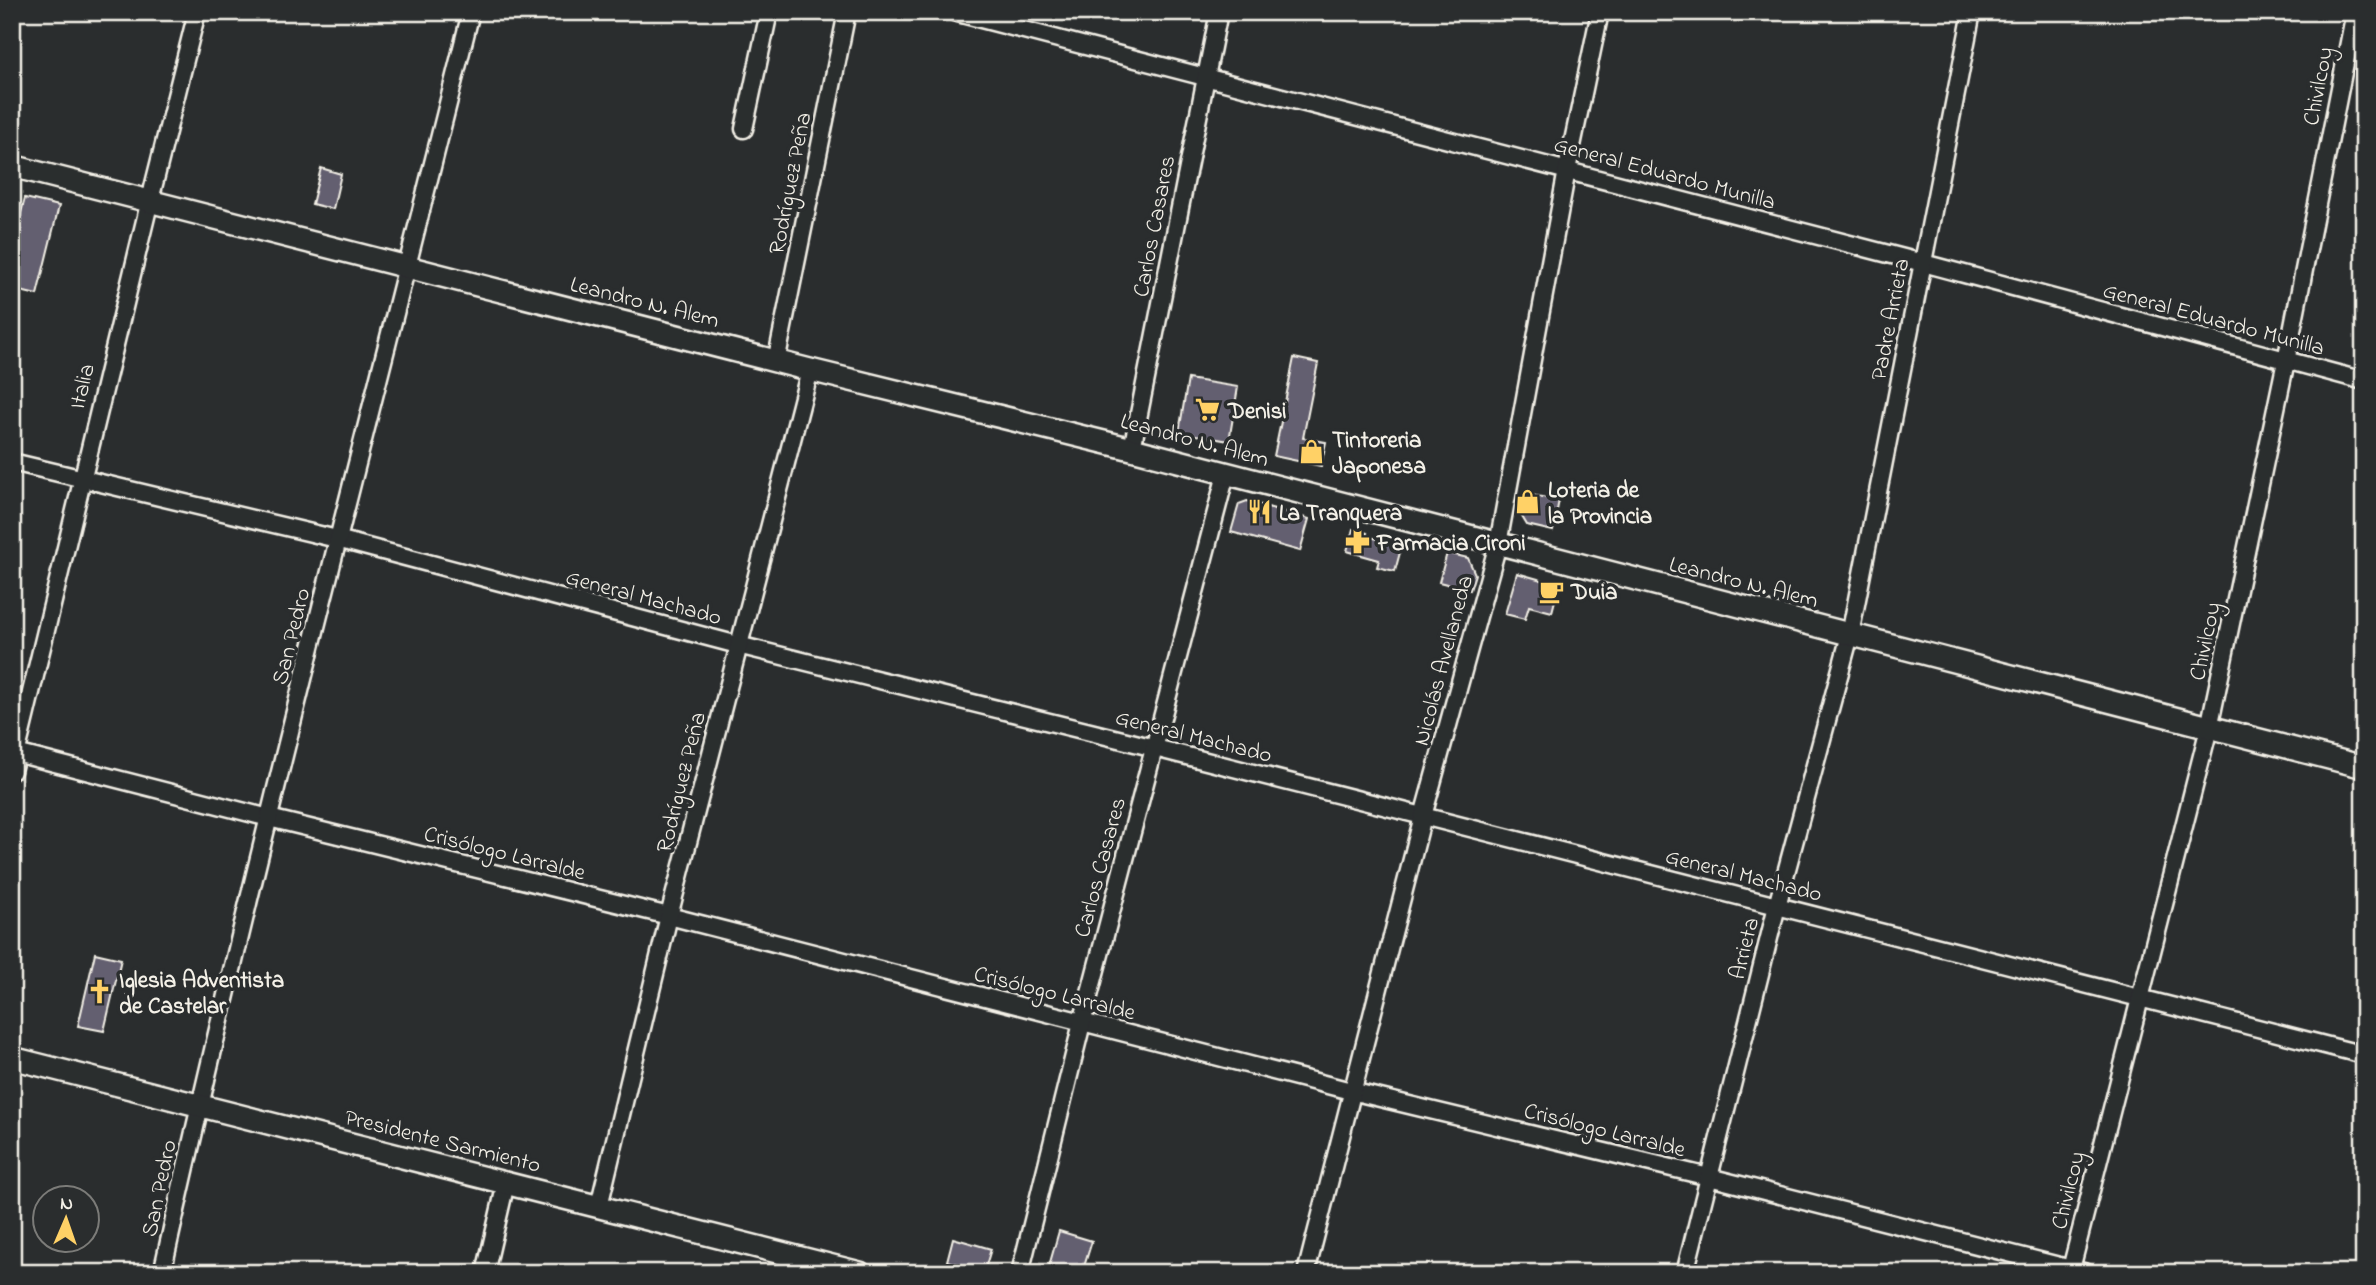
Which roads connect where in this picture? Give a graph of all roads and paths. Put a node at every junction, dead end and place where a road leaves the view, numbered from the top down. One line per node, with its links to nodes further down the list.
1 (197, 12): 14 (street, Italia)
2 (471, 12): 16 (street, San Pedro)
3 (769, 12): 11 (street)
4 (847, 12): 18 (street, Rodríguez Peña)
5 (954, 12): 10 (street, General Eduardo Munilla)
6 (1219, 12): 10 (street, Carlos Casares)
7 (1600, 12): 13 (street, Nicolás Avellaneda)
8 (1972, 12): 15 (street, Padre Arrieta)
9 (2355, 12): 17 (street, Chivilcoy)
10 (1206, 77): 13 (street, General Eduardo Munilla); 21 (street, Carlos Casares)
11 (744, 129)
12 (12, 166): 14 (street, Leandro N. Alem)
13 (1567, 170): 15 (street, General Eduardo Munilla); 26 (street, Nicolás Avellaneda)
14 (150, 200): 16 (street, Leandro N. Alem); 24 (street, Italia)
15 (1923, 263): 17 (street, General Eduardo Munilla); 27 (street, Padre Arrieta)
16 (407, 266): 18 (street, Leandro N. Alem); 25 (street, San Pedro)
17 (2286, 361): 20 (street, General Eduardo Munilla); 29 (street, Chivilcoy)
18 (776, 362): 19 (street, Leandro N. Alem)
19 (810, 370): 21 (street, Leandro N. Alem); 28 (street, Rodríguez Peña)
20 (2364, 381)
21 (1132, 449): 23 (street, Leandro N. Alem)
22 (12, 462): 24 (street, General Machado)
23 (1226, 474): 26 (street, Leandro N. Alem); 30 (street, Carlos Casares)
24 (82, 479): 25 (street, General Machado); 31 (street, Italia)
25 (337, 539): 28 (street, General Machado); 35 (street, San Pedro)
26 (1497, 544): 27 (street, Leandro N. Alem); 34 (street, Nicolás Avellaneda)
27 (1850, 635): 29 (street, Leandro N. Alem); 36 (street, Arrieta)
28 (738, 645): 30 (street, General Machado); 37 (street, Rodríguez Peña)
29 (2210, 728): 32 (street, Leandro N. Alem); 38 (street, Chivilcoy)
30 (1155, 748): 34 (street, General Machado); 39 (street, Carlos Casares)
31 (14, 753): 33 (street, Italia); 35 (street, Crisólogo Larralde)
32 (2364, 767)
33 (12, 771)
34 (1423, 816): 36 (street, General Machado); 42 (street, Nicolás Avellaneda)
35 (269, 818): 37 (street, Crisólogo Larralde); 43 (street, San Pedro)
36 (1777, 906): 38 (street, General Machado); 44 (street, Arrieta)
37 (669, 916): 39 (street, Crisólogo Larralde); 46 (street, Rodríguez Peña)
38 (2139, 999): 40 (street, General Machado); 47 (street, Chivilcoy)
39 (1082, 1023): 42 (street, Crisólogo Larralde); 51 (street, Carlos Casares)
40 (2364, 1055)
41 (12, 1058): 43 (street, Presidente Sarmiento)
42 (1351, 1091): 44 (street, Crisólogo Larralde); 52 (street, Nicolás Avellaneda)
43 (199, 1105): 45 (street, Presidente Sarmiento); 48 (street, San Pedro)
44 (1709, 1177): 47 (street, Crisólogo Larralde); 53 (street, Arrieta)
45 (506, 1183): 46 (street, Presidente Sarmiento); 49 (street)
46 (599, 1206): 50 (street, Presidente Sarmiento)
47 (2076, 1271)
48 (162, 1273)
49 (485, 1273)
50 (860, 1273)
51 (1020, 1273)
52 (1306, 1273)
53 (1685, 1273)

